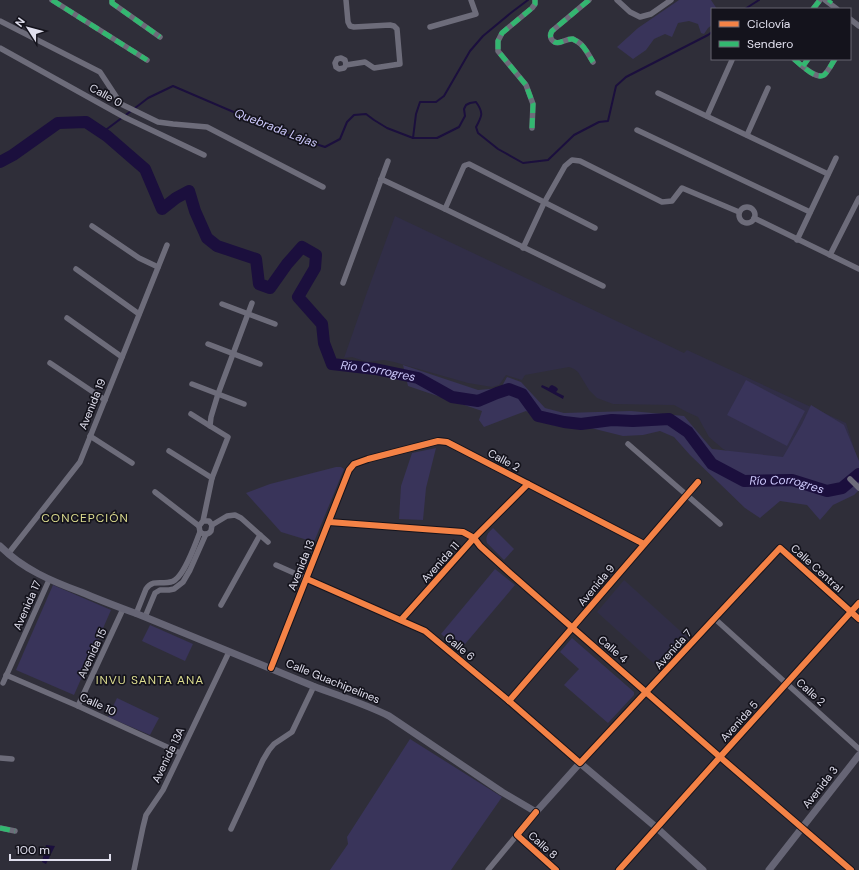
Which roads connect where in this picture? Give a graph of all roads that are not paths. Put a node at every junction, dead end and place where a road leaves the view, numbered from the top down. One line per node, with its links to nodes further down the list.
1 (52, 0): 19 (street)
2 (112, 0): 17 (street)
3 (346, 0): 25 (street)
4 (471, 0): 16 (street)
5 (535, 0): 30 (street)
6 (589, 0): 24 (street)
7 (617, 0): 8 (street)
8 (671, 0)
9 (820, 0): 11 (street)
10 (828, 1): 12 (street)
11 (814, 8)
12 (836, 8)
13 (851, 20): 15 (street)
14 (0, 21): 38 (street)
15 (859, 26)
16 (430, 27)
17 (160, 37)
18 (0, 48): 33 (street, Calle 0)
19 (148, 60)
20 (732, 60): 29 (street)
21 (795, 60): 26 (street)
22 (807, 60): 26 (street)
23 (834, 60): 26 (street)
24 (593, 62)
25 (346, 65)
26 (803, 66)
27 (768, 88): 32 (street)
28 (658, 93): 29 (street)
29 (707, 116): 32 (street)
30 (532, 128)
31 (637, 130): 43 (street)
32 (747, 136): 36 (street)
33 (204, 155)
34 (836, 158): 36 (street)
35 (388, 161): 37 (street)
36 (828, 174): 43 (street)
37 (381, 179): 41 (street); 54 (street)
38 (323, 187)
39 (859, 198): 50 (street)
40 (544, 203): 41 (street); 42 (street); 46 (street); 49 (street)
41 (445, 209): 49 (street)
42 (739, 212): 44 (street); 44 (street)
43 (810, 212): 47 (street)
44 (754, 218): 47 (street)
45 (92, 226): 51 (street)
46 (595, 228)
47 (797, 240): 50 (street)
48 (167, 245): 51 (street, Avenida 19)
49 (523, 248): 55 (street)
50 (830, 255): 53 (street)
51 (158, 267): 58 (street, Avenida 19)
52 (76, 269): 58 (street)
53 (859, 269)
54 (343, 283)
55 (603, 286)
56 (222, 304): 59 (street)
57 (252, 304): 59 (street)
58 (139, 314): 64 (street, Avenida 19)
59 (248, 314): 61 (street); 63 (street)
60 (67, 318): 64 (street)
61 (275, 324)
62 (208, 344): 63 (street)
63 (233, 354): 66 (street); 68 (street)
64 (122, 357): 69 (street, Avenida 19)
65 (50, 363): 69 (street)
66 (260, 364)
67 (192, 384): 68 (street)
68 (218, 394): 70 (street); 72 (street)
69 (104, 400): 73 (street, Avenida 19)
70 (244, 404)
71 (191, 414): 72 (street)
72 (210, 426): 78 (street)
73 (90, 436): 76 (street); 95 (street, Avenida 19)
74 (628, 444): 84 (street)
75 (169, 451): 78 (street)
76 (132, 464)
77 (349, 470): 81 (street, Calle 2); 85 (street, Avenida 13)
78 (212, 478): 88 (street)
79 (850, 479): 82 (street)
80 (698, 482): 84 (street, Avenida 9)
81 (528, 484): 90 (street, Avenida 11); 92 (street, Calle 2)
82 (859, 488)
83 (155, 492): 88 (street)
84 (688, 495): 86 (street); 92 (street, Avenida 9)
85 (329, 522): 90 (street, Calle 4); 98 (street, Avenida 13)
86 (720, 524)
87 (212, 525): 88 (street); 88 (street); 89 (street)
88 (202, 528): 97 (street)
89 (260, 535): 91 (street); 101 (street)
90 (474, 538): 108 (street, Avenida 11); 109 (street, Calle 4)
91 (268, 542)
92 (644, 544): 109 (street, Avenida 9)
93 (0, 546): 95 (street, Calle Guachipelines)
94 (780, 548): 103 (street, Calle Central); 106 (street, Avenida 7)
95 (8, 554): 99 (street, Calle Guachipelines)
96 (276, 565): 98 (street, Calle 6)
97 (184, 575): 104 (street); 105 (street)
98 (307, 578): 108 (street, Calle 6); 111 (street, Avenida 13)
99 (49, 580): 102 (street, Calle Guachipelines); 112 (street, Avenida 17)
100 (859, 603): 103 (street, Avenida 5)
101 (221, 605)
102 (123, 609): 104 (street, Calle Guachipelines); 118 (street, Avenida 15)
103 (851, 612): 107 (street, Calle Central); 114 (street, Avenida 5)
104 (136, 614): 105 (street, Calle Guachipelines)
105 (145, 617): 110 (street, Calle Guachipelines)
106 (714, 618): 114 (street, Calle 2); 116 (street, Avenida 7)
107 (859, 619)
108 (401, 620): 117 (street, Calle 6)
109 (573, 628): 116 (street, Calle 4); 117 (street, Avenida 9)
110 (229, 652): 111 (street, Calle Guachipelines); 120 (street, Avenida 13A)
111 (271, 668): 115 (street, Calle Guachipelines)
112 (6, 675): 113 (street, Avenida 17); 118 (street, Calle 10)
113 (3, 683)
114 (787, 683): 119 (street, Calle 2); 122 (street, Avenida 5)
115 (314, 686): 126 (street, Calle Guachipelines); 130 (street)
116 (647, 692): 122 (street, Calle 4); 125 (street, Avenida 7)
117 (509, 701): 125 (street, Calle 6)
118 (78, 706): 120 (street, Calle 10)
119 (859, 749)
120 (180, 753): 133 (street, Avenida 13A)
121 (859, 755): 129 (street, Avenida 3)
122 (720, 757): 128 (street, Avenida 5); 129 (street, Calle 4)
123 (0, 758): 124 (street)
124 (12, 760)
125 (580, 763): 126 (street, Avenida 7); 128 (street, Calle 6)
126 (536, 812): 132 (street, Avenida 7)
127 (0, 828): 131 (street)
128 (657, 828): 136 (street, Avenida 5); 137 (street, Calle 6)
129 (802, 828): 138 (street, Avenida 3); 139 (street, Calle 4)
130 (231, 829)
131 (15, 831)
132 (517, 834): 134 (street, Avenida 7); 135 (street, Calle 8)
133 (134, 870)
134 (488, 870)
135 (556, 870)
136 (619, 870)
137 (702, 870)
138 (769, 870)
139 (851, 870)

